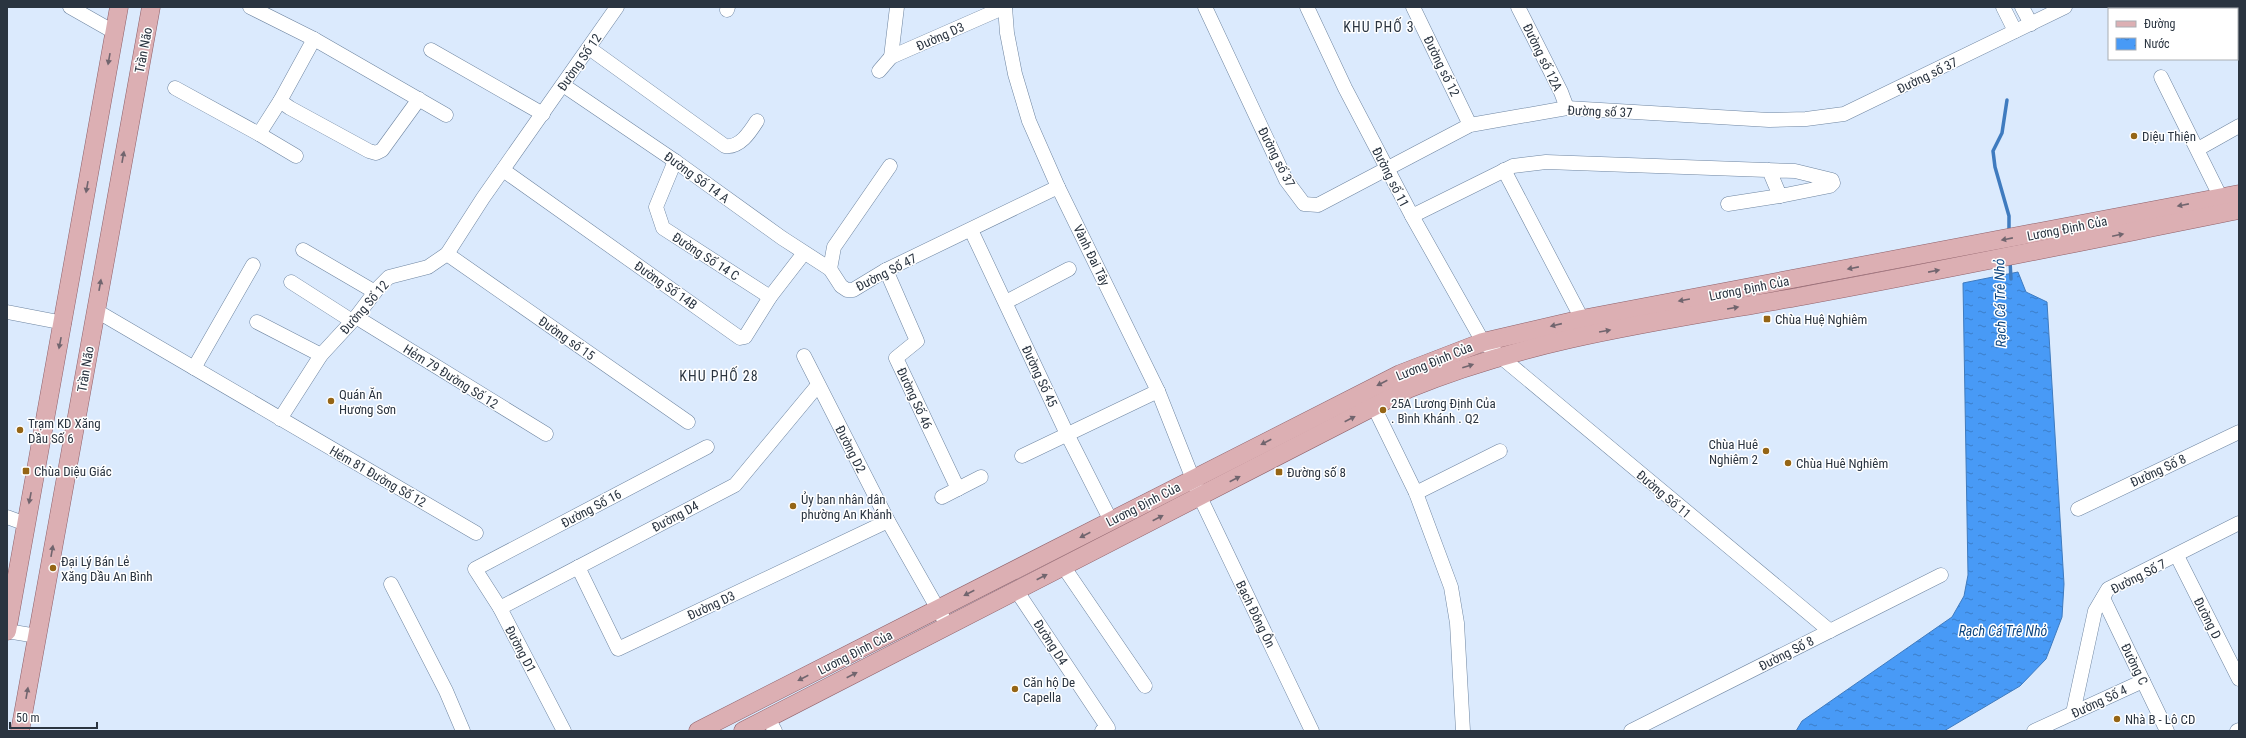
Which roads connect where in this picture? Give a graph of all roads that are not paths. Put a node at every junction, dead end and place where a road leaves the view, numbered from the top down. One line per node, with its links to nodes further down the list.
1 (70, 7): 17 (street)
2 (119, 7): 17 (main road)
3 (151, 7): 55 (main road, Trần Não, one-way to 3)
4 (250, 7): 18 (street)
5 (617, 7): 19 (street, Đường Số 12)
6 (897, 7): 21 (street)
7 (1005, 7): 21 (street, Đường D3); 43 (street, Vành Đai Tây)
8 (1205, 7): 39 (street, Đường số 37)
9 (1307, 7): 39 (street, Đường số 11)
10 (1413, 7): 32 (street, Đường số 12)
11 (1518, 7): 28 (street, Đường số 12A)
12 (2003, 7): 16 (street)
13 (2022, 7): 15 (street)
14 (2065, 7): 15 (street, Đường số 37)
15 (2030, 24): 16 (street, Đường số 37)
16 (2015, 31): 28 (street, Đường số 37)
17 (114, 32): 52 (main road, one-way to 52)
18 (314, 39): 26 (street); 27 (street)
19 (589, 48): 24 (street, Đường Số 12); 31 (street)
20 (431, 50): 29 (street)
21 (891, 57): 22 (street, Đường D3)
22 (879, 71)
23 (2161, 77): 35 (street)
24 (563, 86): 29 (street, Đường Số 12); 37 (street, Đường Số 14 A)
25 (175, 88): 34 (street)
26 (419, 99): 27 (street); 30 (street)
27 (280, 101): 34 (street)
28 (1567, 108): 32 (street, Đường số 37)
29 (543, 114): 40 (street, Đường Số 12)
30 (446, 115)
31 (757, 121)
32 (1470, 125): 39 (street, Đường số 37)
33 (2239, 126): 35 (street)
34 (259, 134): 36 (street)
35 (2198, 148): 46 (street)
36 (296, 156)
37 (675, 161): 54 (street, Đường Số 14 A); 63 (street, Đường Số 14 C)
38 (890, 166): 58 (street)
39 (1387, 169): 49 (street, Đường số 11)
40 (503, 170): 56 (street, Đường Số 12); 63 (street, Đường Số 14B)
41 (1504, 170): 42 (street); 49 (street); 67 (street)
42 (1769, 170): 45 (street); 45 (street)
43 (1058, 187): 50 (street, Đường Số 47); 77 (street, Vành Đai Tây)
44 (2239, 194): 46 (main road, Lương Định Của)
45 (1780, 196): 47 (street)
46 (2221, 198): 51 (main road, Lương Định Của, one-way to 51)
47 (1728, 204)
48 (2239, 210): 51 (main road, Lương Định Của, one-way to 48)
49 (1412, 216): 71 (street, Đường số 11)
50 (971, 230): 60 (street, Đường Số 47); 64 (street, Đường Số 45)
51 (2077, 235): 67 (main road, Lương Định Của, one-way to 67); 74 (main road, Lương Định Của, one-way to 51)
52 (76, 249): 55 (main road); 70 (main road)
53 (303, 250): 62 (street)
54 (804, 252): 58 (street, Đường Số 14 A); 63 (street, Đường Số 14B)
55 (105, 254): 65 (main road, Trần Não, one-way to 55)
56 (447, 254): 62 (street, Đường Số 12); 80 (street, Đường số 15)
57 (253, 265): 75 (street)
58 (830, 269): 60 (street, Đường Số 47)
59 (1069, 269): 64 (street)
60 (886, 270): 89 (street, Đường Số 46)
61 (291, 282): 68 (street, Hẻm 79 Đường Số 12)
62 (375, 292): 68 (street, Đường Số 12)
63 (770, 297)
64 (1006, 302): 83 (street, Đường Số 45)
65 (95, 310): 75 (street); 113 (main road, Trần Não, one-way to 65)
66 (7, 312): 70 (street)
67 (1582, 318): 71 (main road, Lương Định Của, one-way to 71)
68 (354, 319): 72 (street, Đường Số 12); 82 (street, Hẻm 79 Đường Số 12)
69 (257, 322): 72 (street)
70 (64, 323): 98 (main road, one-way to 98)
71 (1483, 342): 74 (street, Đường số 11); 88 (main road, Lương Định Của, one-way to 88)
72 (321, 356): 79 (street, Đường Số 12)
73 (804, 356): 76 (street, Đường D2)
74 (1499, 356): 78 (main road, Lương Định Của, one-way to 74); 112 (street, Đường Số 11)
75 (194, 368): 79 (street)
76 (818, 385): 95 (street, Đường D2); 102 (street, Đường D4)
77 (1158, 390): 83 (street); 88 (street, Vành Đai Tây)
78 (1374, 407): 90 (street); 92 (main road, Lương Định Của, one-way to 78)
79 (280, 419): 99 (street, Hẻm 81 Đường Số 12)
80 (688, 422)
81 (2239, 432): 93 (street, Đường Số 8)
82 (546, 434)
83 (1067, 434): 86 (street); 96 (street, Đường Số 45)
84 (707, 447): 103 (street, Đường Số 16)
85 (1500, 451): 90 (street)
86 (1022, 456)
87 (981, 478): 89 (street)
88 (1194, 478): 92 (street, Vành Đai Tây); 96 (main road, Lương Định Của)
89 (958, 489): 91 (street)
90 (1416, 493): 127 (street)
91 (942, 497)
92 (1200, 497): 101 (main road, Lương Định Của, one-way to 92); 126 (street, Bạch Đông Ôn)
93 (2078, 508)
94 (7, 518): 98 (street)
95 (888, 521): 102 (street, Đường D3); 109 (street, Đường D2)
96 (1111, 521): 109 (main road, Lương Định Của, one-way to 109)
97 (2239, 523): 100 (street, Đường Số 7)
98 (26, 524): 111 (main road)
99 (476, 533)
100 (2177, 556): 107 (street, Đường Số 7); 114 (street, Đường D)
101 (1063, 566): 106 (main road, Lương Định Của, one-way to 101); 116 (street)
102 (578, 567): 108 (street, Đường D4)
103 (476, 569): 108 (street, Đường D1)
104 (1941, 575): 112 (street, Đường Số 8)
105 (391, 584): 121 (street)
106 (1016, 590): 110 (main road, Lương Định Của); 125 (street, Đường D4)
107 (2103, 598): 115 (street, Đường C); 117 (street, Đường Số 7)
108 (500, 608): 122 (street, Đường D1)
109 (938, 610): 110 (street, Đường D2); 123 (main road, Lương Định Của, one-way to 123)
110 (947, 625): 118 (main road, Lương Định Của, one-way to 110)
111 (7, 631): 113 (street)
112 (1830, 631): 119 (street, Đường Số 8)
113 (37, 636): 120 (main road, Trần Não, one-way to 113)
114 (2239, 679)
115 (2142, 681): 117 (street, Đường Số 4); 130 (street, Đường C)
116 (1146, 686)
117 (2073, 713): 129 (street, Đường Số 4)
118 (771, 725): 124 (main road, Lương Định Của)
119 (1652, 726): 128 (street, Đường Số 8)
120 (20, 731)
121 (463, 731)
122 (564, 731)
123 (698, 731)
124 (744, 731)
125 (1102, 731)
126 (1312, 731)
127 (1463, 731)
128 (1632, 731)
129 (2034, 731)
130 (2167, 731)

